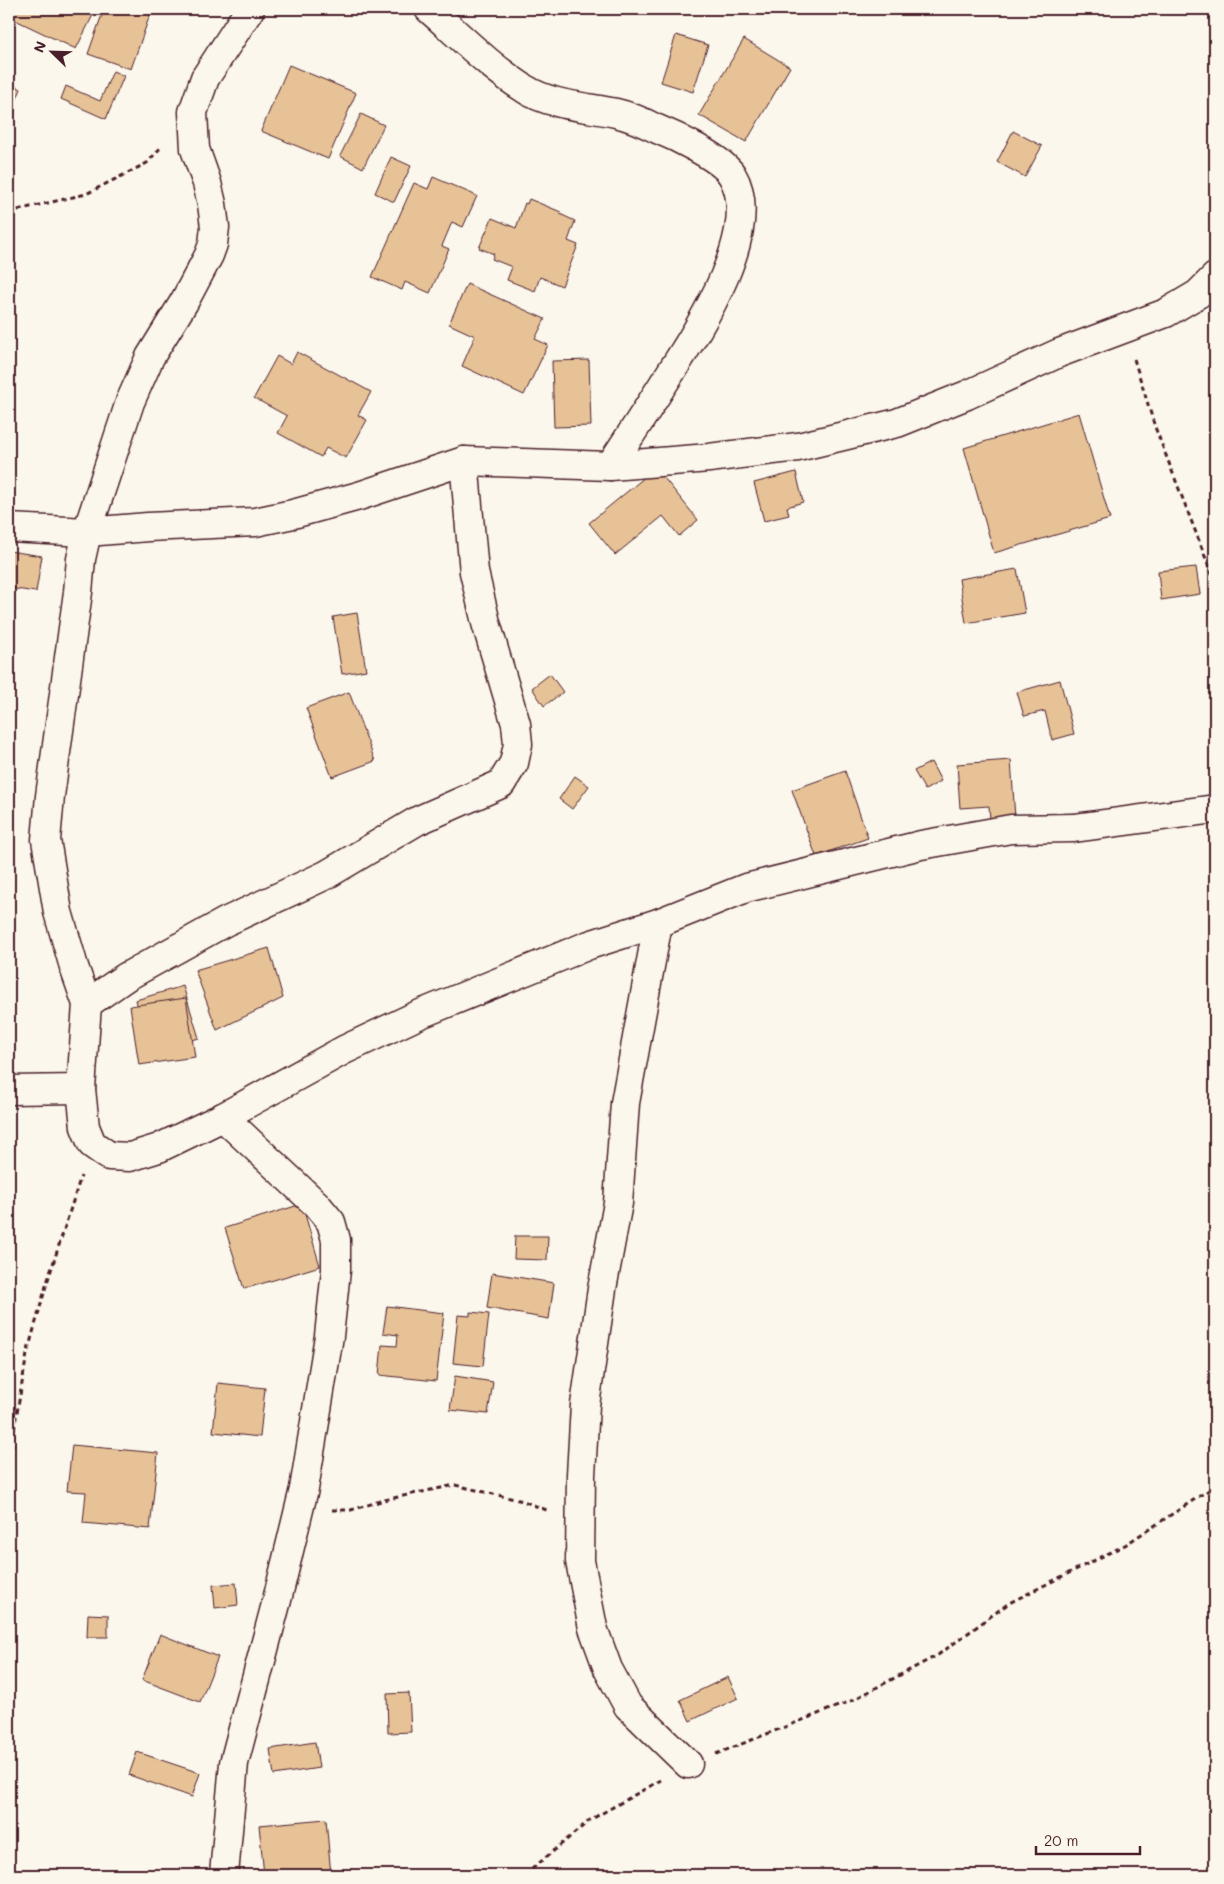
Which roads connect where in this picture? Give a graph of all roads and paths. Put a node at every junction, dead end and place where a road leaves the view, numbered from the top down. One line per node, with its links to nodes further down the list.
1 (250, 9): 3 (street)
2 (429, 9): 8 (street)
3 (193, 112): 4 (path); 10 (street)
4 (9, 212)
5 (1215, 277): 6 (street)
6 (1125, 330): 8 (street); 11 (path)
7 (464, 460): 8 (street); 10 (street); 14 (street)
8 (610, 466)
9 (9, 528): 10 (street)
10 (87, 532): 14 (street)
11 (1215, 582)
12 (1215, 809): 13 (street)
13 (658, 923): 17 (street); 22 (street)
14 (87, 1004): 15 (street)
15 (81, 1089): 16 (street); 18 (street)
16 (9, 1090)
17 (223, 1117): 18 (street); 20 (street)
18 (92, 1144): 21 (path)
19 (1215, 1486): 23 (path)
20 (304, 1489): 22 (path); 24 (street)
21 (9, 1502)
22 (580, 1523): 23 (street)
23 (688, 1764): 25 (path)
24 (224, 1875)
25 (525, 1875)

